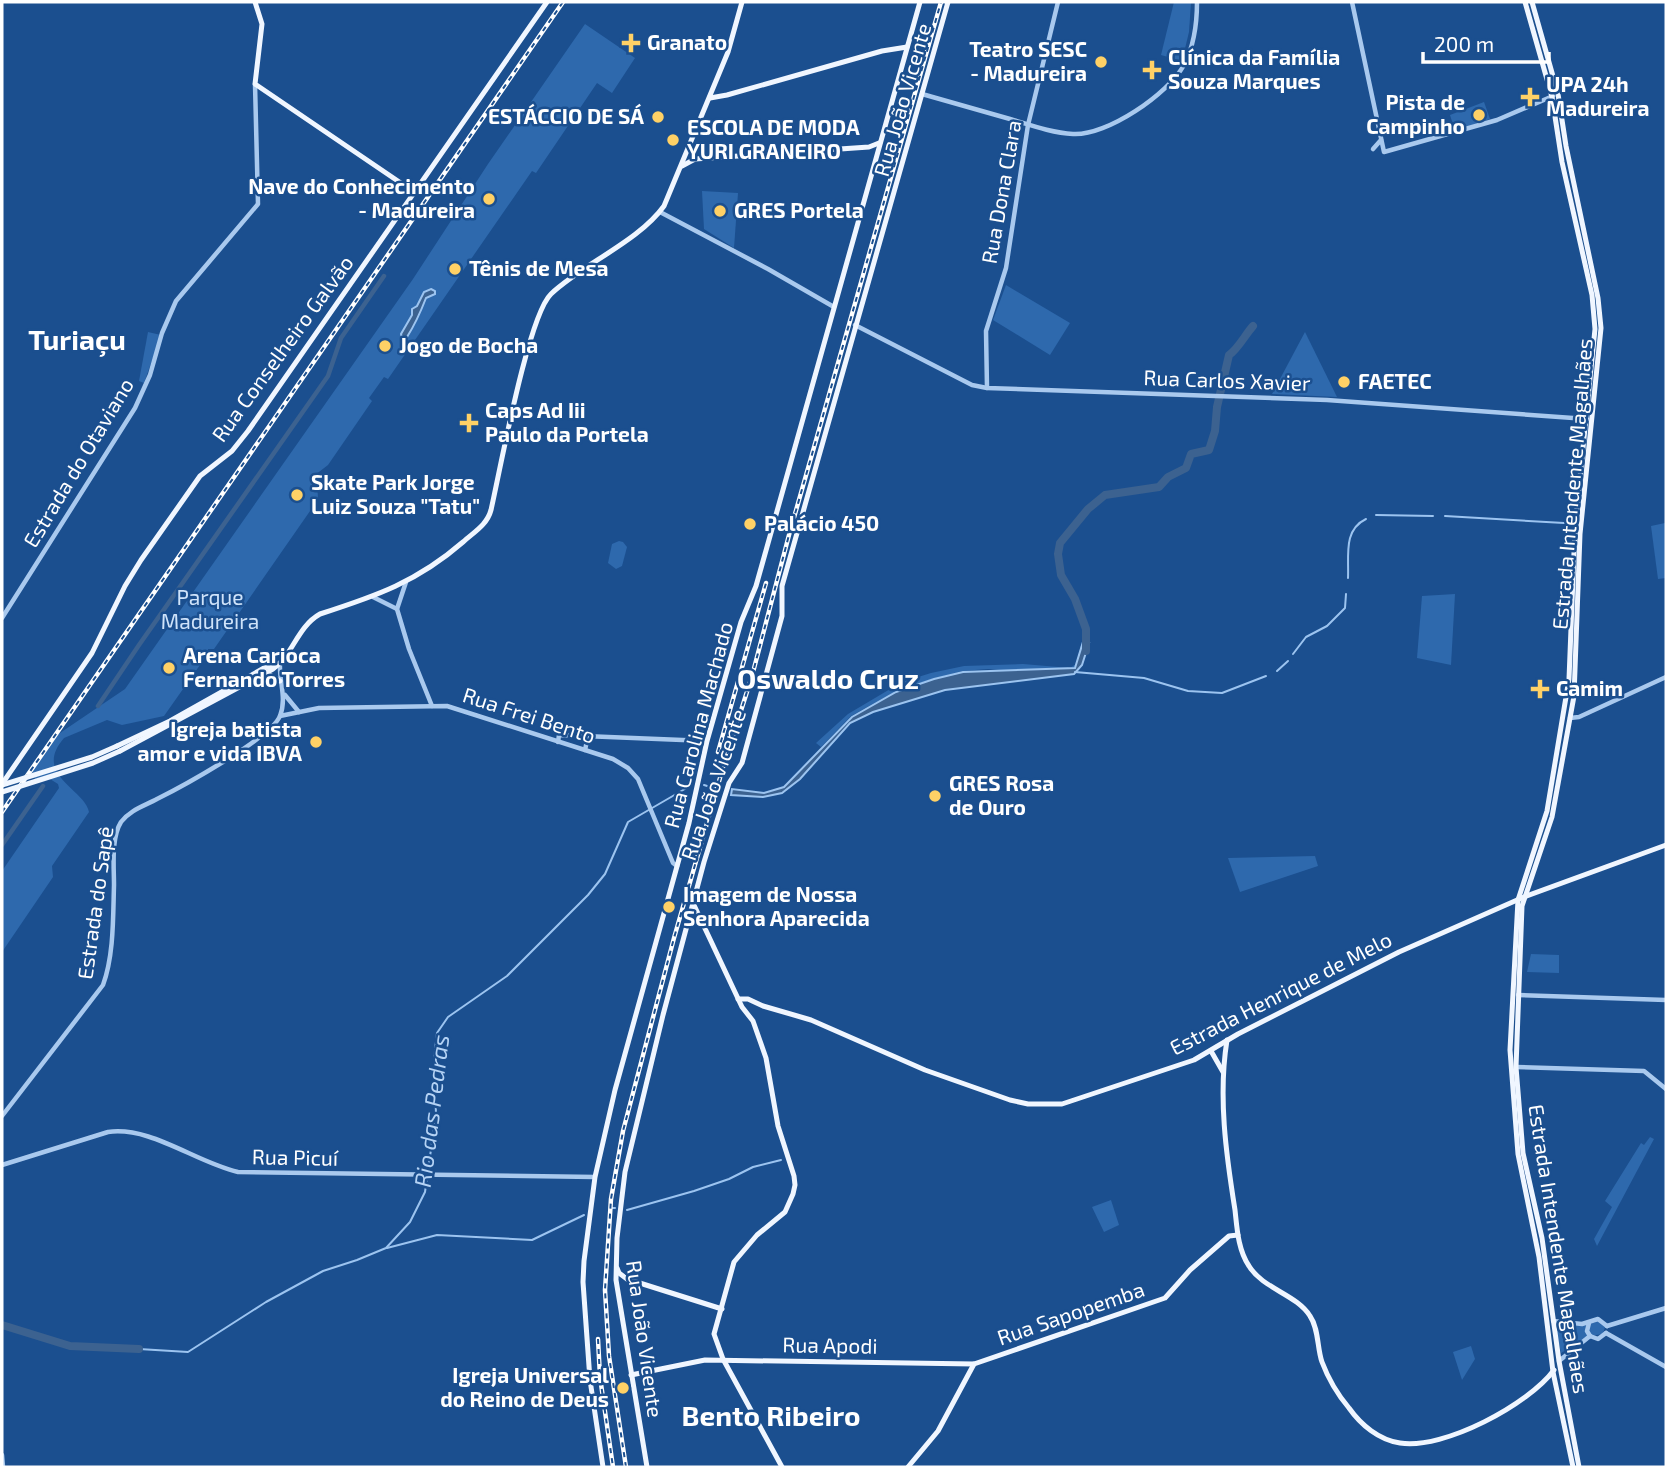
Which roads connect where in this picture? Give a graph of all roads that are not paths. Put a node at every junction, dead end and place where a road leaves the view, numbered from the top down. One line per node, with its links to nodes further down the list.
1 (255, 2): 12 (main road)
2 (547, 2): 25 (main road, Rua Conselheiro Galvão)
3 (742, 2): 15 (main road)
4 (920, 2): 11 (main road, Rua Carolina Machado)
5 (948, 2): 13 (main road, Rua João Vicente)
6 (1058, 2): 16 (street, Rua Dona Clara)
7 (1198, 2): 16 (street)
8 (1352, 2): 17 (street)
9 (1525, 2): 14 (main road, Estrada Intendente Magalhães)
10 (1532, 2): 14 (main road, Estrada Intendente Magalhães)
11 (908, 47): 15 (main road); 18 (main road, Rua Carolina Machado)
12 (255, 83): 25 (main road); 34 (street, Estrada do Otaviano)
13 (921, 93): 16 (street); 28 (main road, Rua João Vicente)
14 (1555, 95): 17 (street); 30 (main road, Estrada Intendente Magalhães)
15 (710, 98): 20 (main road)
16 (1028, 125): 29 (street, Rua Dona Clara)
17 (1381, 140): 21 (street)
18 (879, 143): 19 (main road); 22 (main road, Rua Carolina Machado)
19 (869, 147): 22 (main road); 23 (main road)
20 (689, 148): 23 (main road); 24 (main road)
21 (1373, 149)
22 (876, 155): 27 (main road, Rua Carolina Machado)
23 (695, 159): 24 (main road)
24 (682, 166): 26 (main road)
25 (414, 192): 49 (main road, Rua Conselheiro Galvão)
26 (660, 212): 27 (street); 31 (main road)
27 (834, 307): 45 (main road, Rua Carolina Machado)
28 (854, 325): 29 (street, Rua Carlos Xavier); 57 (main road, Rua João Vicente)
29 (987, 388): 30 (street, Rua Carlos Xavier)
30 (1589, 419): 43 (main road, Estrada Intendente Magalhães); 56 (main road, Estrada Intendente Magalhães)
31 (406, 582): 32 (main road); 33 (street)
32 (373, 597): 33 (street); 35 (main road)
33 (397, 609): 40 (street)
34 (2, 618)
35 (280, 664): 36 (main road); 38 (street); 47 (main road)
36 (266, 673): 38 (main road); 47 (main road)
37 (1666, 677): 43 (street)
38 (280, 681): 39 (street)
39 (284, 694): 41 (street); 42 (street)
40 (432, 705): 41 (street, Rua Frei Bento); 46 (street, Rua Frei Bento)
41 (299, 712): 42 (street, Rua Frei Bento)
42 (280, 716): 72 (street, Estrada do Sapê)
43 (1570, 718): 54 (main road, Estrada Intendente Magalhães)
44 (588, 736): 45 (street); 46 (street); 48 (street)
45 (707, 741): 53 (main road, Rua Carolina Machado)
46 (558, 742): 48 (street, Rua Frei Bento)
47 (119, 749): 50 (main road, bridge); 51 (main road, bridge)
48 (585, 750): 53 (street, Rua Frei Bento)
49 (5, 776): 50 (main road, Rua Conselheiro Galvão)
50 (2, 785)
51 (2, 792)
52 (1666, 845): 55 (main road, Estrada Henrique de Melo)
53 (675, 860): 74 (main road)
54 (1531, 879): 55 (main road); 56 (main road, Estrada Intendente Magalhães)
55 (1545, 890): 56 (main road, Estrada Henrique de Melo)
56 (1521, 898): 58 (main road, Estrada Henrique de Melo); 59 (main road, Estrada Intendente Magalhães); 62 (main road, Estrada Intendente Magalhães)
57 (693, 903): 60 (main road, Rua João Vicente); 61 (main road)
58 (1506, 906): 59 (main road); 67 (main road, Estrada Henrique de Melo)
59 (1516, 913): 83 (main road, Estrada Intendente Magalhães)
60 (690, 915): 61 (main road); 76 (main road, Rua João Vicente)
61 (705, 927): 63 (main road)
62 (1518, 995): 64 (street); 69 (main road, Estrada Intendente Magalhães)
63 (738, 999): 65 (main road, Estrada Henrique de Melo); 66 (main road)
64 (1666, 1000)
65 (763, 1006): 66 (main road); 68 (main road, Estrada Henrique de Melo)
66 (753, 1021): 80 (main road)
67 (1227, 1040): 68 (main road, Estrada Henrique de Melo); 70 (main road)
68 (1211, 1051): 70 (main road)
69 (1516, 1068): 71 (street); 81 (main road, Estrada Intendente Magalhães)
70 (1223, 1072): 75 (main road)
71 (1666, 1089)
72 (2, 1116)
73 (4, 1164): 74 (street, Rua Picuí)
74 (595, 1177): 97 (main road)
75 (1238, 1235): 90 (main road, Rua Sapopemba); 92 (main road)
76 (616, 1267): 77 (main road); 78 (main road, Rua João Vicente)
77 (627, 1279): 78 (main road); 80 (main road)
78 (617, 1286): 93 (main road, Rua João Vicente)
79 (1666, 1308): 84 (street)
80 (722, 1309): 87 (main road)
81 (1553, 1321): 82 (street); 83 (street); 88 (main road, Estrada Intendente Magalhães)
82 (1589, 1323): 84 (street); 86 (street)
83 (1547, 1326): 92 (main road, Estrada Intendente Magalhães)
84 (1607, 1326): 85 (street)
85 (1606, 1333): 86 (street); 91 (street)
86 (1590, 1336): 88 (street)
87 (723, 1359): 89 (main road, Rua Apodi); 93 (main road, Rua Apodi); 99 (main road)
88 (1559, 1361): 92 (main road); 102 (main road, Estrada Intendente Magalhães)
89 (966, 1364): 90 (main road, Rua Sapopemba); 94 (main road)
90 (974, 1364): 94 (main road, Rua Sapopemba)
91 (1666, 1367)
92 (1553, 1372): 101 (main road, Estrada Intendente Magalhães)
93 (631, 1375): 98 (main road, Rua João Vicente)
94 (968, 1375): 100 (main road, Rua Sapopemba)
95 (2, 1455): 96 (street)
96 (3, 1467)
97 (603, 1467)
98 (647, 1467)
99 (782, 1467)
100 (908, 1467)
101 (1573, 1467)
102 (1579, 1467)

